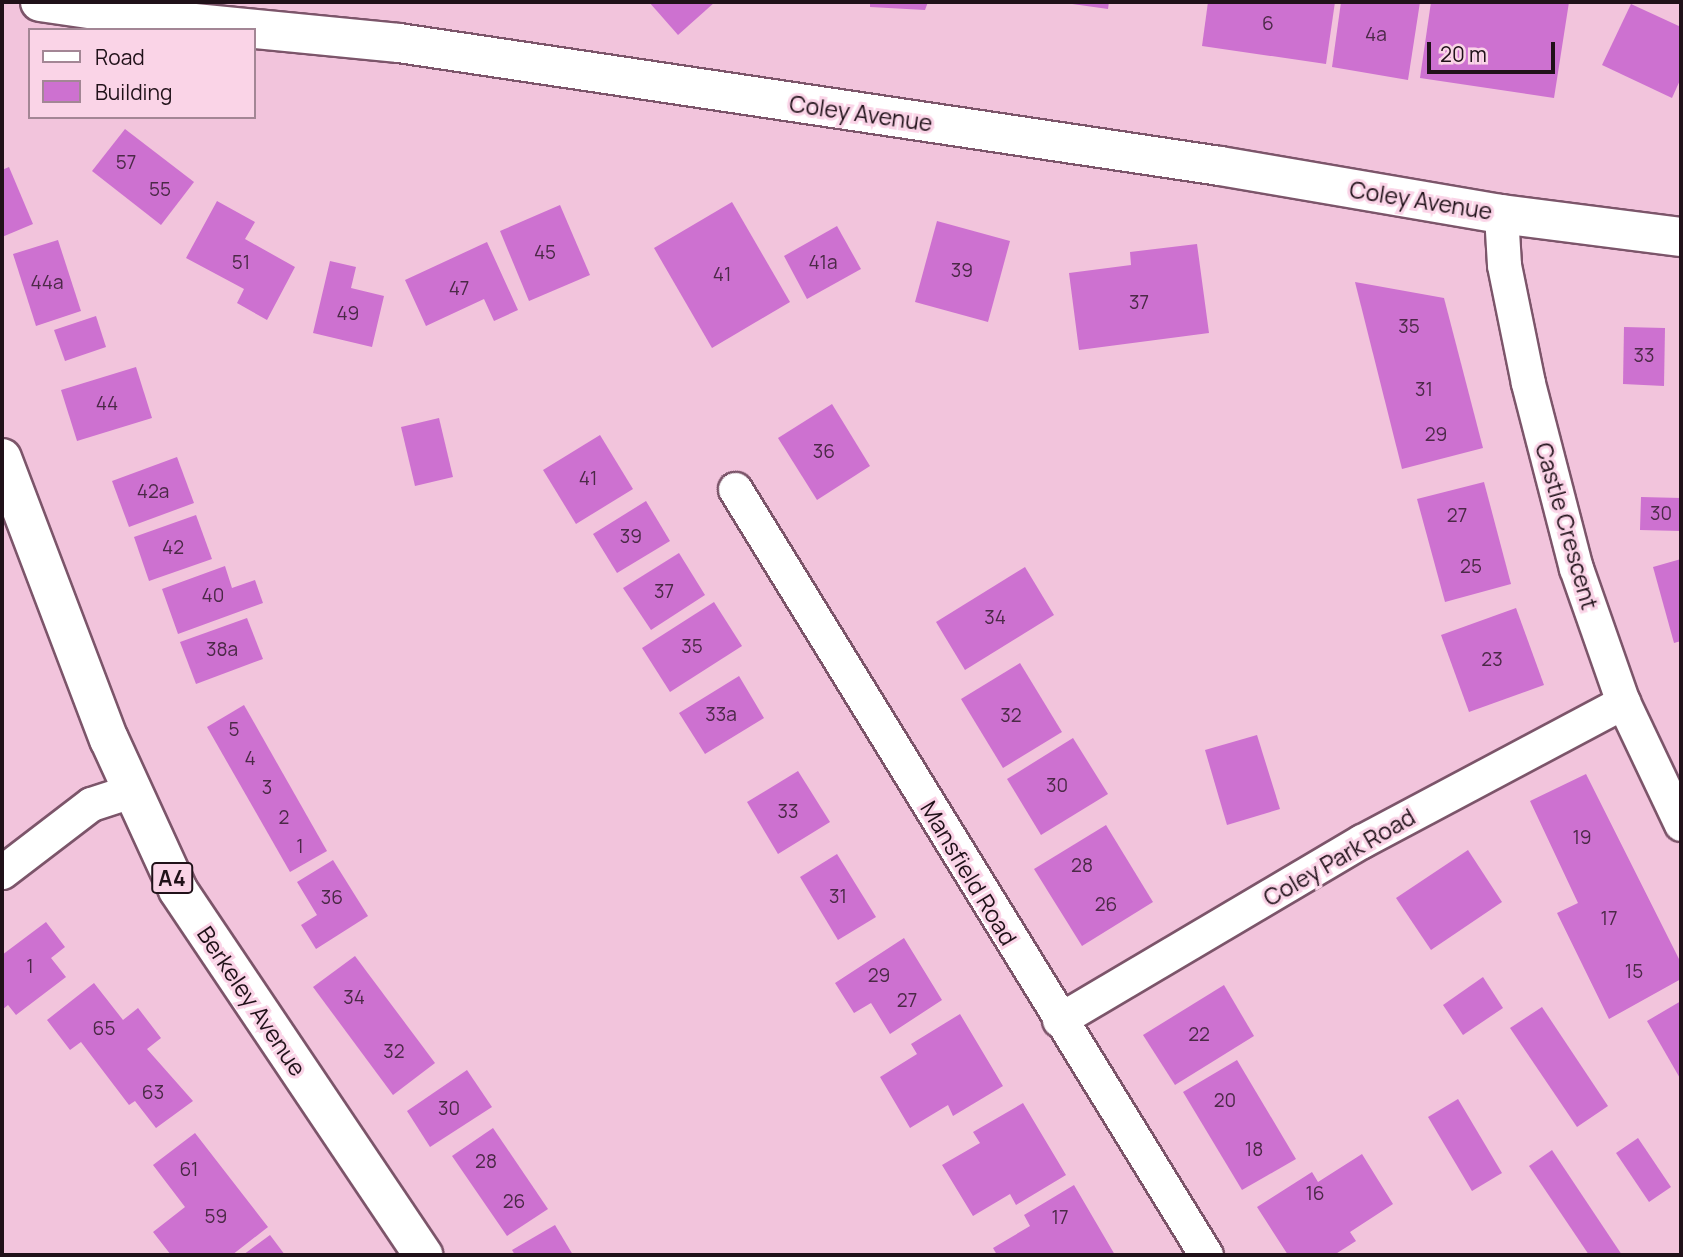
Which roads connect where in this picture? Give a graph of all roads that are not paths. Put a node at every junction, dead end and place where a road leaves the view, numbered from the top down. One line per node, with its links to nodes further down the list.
1 (40, 2): 2 (street, Coley Avenue)
2 (165, 11): 3 (street, Coley Avenue)
3 (1501, 214): 4 (street, Coley Avenue); 7 (street, Castle Crescent)
4 (1681, 237)
5 (2, 458): 8 (street, Berkeley Avenue / A4)
6 (735, 489): 11 (street, Mansfield Road)
7 (1623, 702): 9 (street, Castle Crescent); 11 (street, Coley Park Road)
8 (131, 791): 10 (street); 12 (street, Berkeley Avenue / A4)
9 (1681, 824)
10 (2, 872)
11 (1059, 1020): 13 (street, Mansfield Road)
12 (423, 1255)
13 (1206, 1255)

